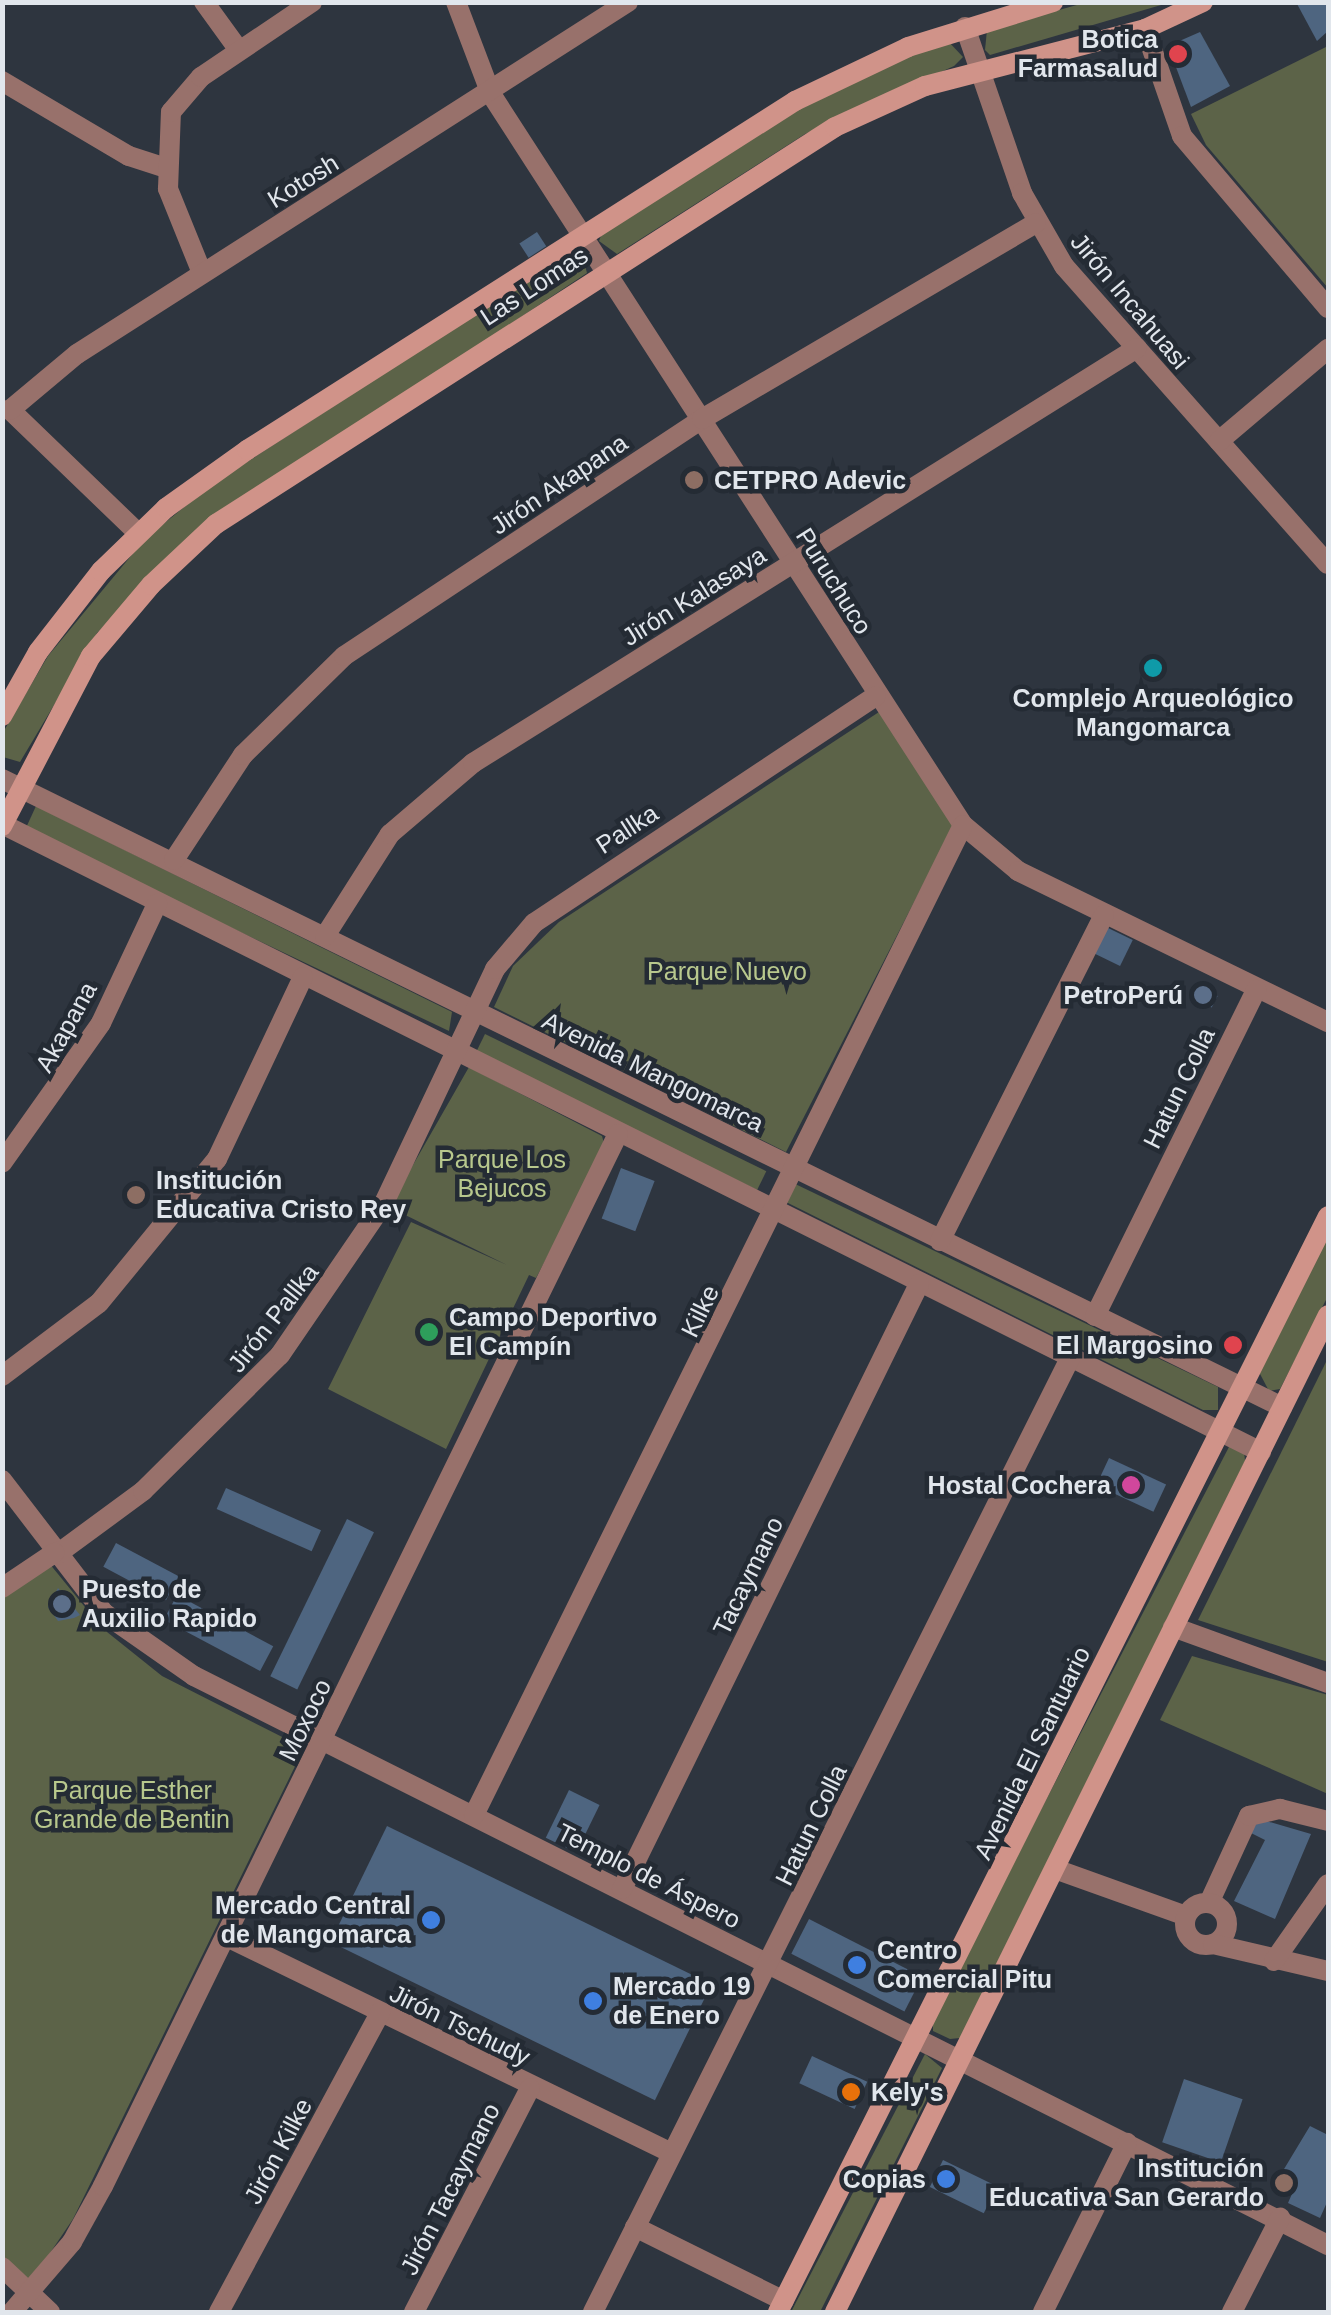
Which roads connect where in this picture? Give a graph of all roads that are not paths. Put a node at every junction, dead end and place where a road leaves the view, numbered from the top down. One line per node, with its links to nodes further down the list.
1 (204, 2): 9 (street)
2 (312, 2): 9 (street)
3 (456, 2): 12 (street, Puruchuco)
4 (628, 2): 12 (street, Kotosh)
5 (1053, 2): 7 (street, Las Lomas)
6 (1203, 2): 8 (street, Las Lomas)
7 (965, 27): 10 (street, Jirón Incahuasi); 15 (street, Las Lomas)
8 (1145, 30): 10 (street, Las Lomas); 18 (street)
9 (238, 49): 13 (street)
10 (980, 72): 14 (street, Jirón Incahuasi); 16 (street, Las Lomas)
11 (2, 81): 13 (street)
12 (491, 94): 15 (street, Puruchuco); 17 (street, Kotosh)
13 (166, 168): 17 (street)
14 (1036, 223): 19 (street, Jirón Incahuasi); 21 (street, Jirón Akapana)
15 (581, 236): 16 (street, Puruchuco); 23 (street, Las Lomas)
16 (606, 270): 21 (street, Puruchuco); 28 (street, Las Lomas)
17 (202, 273): 23 (street, Kotosh)
18 (1328, 308)
19 (1136, 348): 22 (street, Jirón Incahuasi); 24 (street, Jirón Kalasaya)
20 (1328, 349): 22 (street)
21 (702, 419): 24 (street, Puruchuco); 31 (street, Jirón Akapana)
22 (1219, 441): 25 (street, Jirón Incahuasi)
23 (138, 533): 27 (street, Las Lomas)
24 (793, 563): 26 (street, Puruchuco); 34 (street, Jirón Kalasaya)
25 (1328, 564)
26 (876, 696): 30 (street, Puruchuco); 37 (street, Pallka)
27 (2, 716)
28 (12, 783): 29 (street, Las Lomas); 31 (street, Avenida Mangomarca)
29 (3, 825): 32 (street)
30 (963, 825): 33 (street, Puruchuco); 42 (street, Kilke)
31 (174, 860): 34 (street, Avenida Mangomarca)
32 (157, 904): 35 (street); 41 (street, Akapana)
33 (1104, 915): 36 (street, Puruchuco); 45 (street)
34 (324, 936): 37 (street, Avenida Mangomarca)
35 (304, 977): 39 (street); 50 (street)
36 (1256, 990): 38 (street, Puruchuco); 48 (street, Hatun Colla)
37 (474, 1014): 39 (street, Pallka); 42 (street, Avenida Mangomarca)
38 (1328, 1022)
39 (457, 1054): 40 (street); 56 (street, Jirón Pallka)
40 (618, 1134): 43 (street); 60 (street, Moxoco)
41 (2, 1163)
42 (796, 1170): 43 (street, Kilke); 45 (street, Avenida Mangomarca)
43 (774, 1212): 46 (street); 61 (street, Kilke)
44 (1328, 1216): 51 (street, Avenida El Santuario)
45 (940, 1241): 48 (street, Avenida Mangomarca)
46 (919, 1284): 49 (street); 65 (street, Tacaymano)
47 (1328, 1315): 52 (street)
48 (1094, 1316): 51 (street, Avenida Mangomarca)
49 (1070, 1358): 53 (street); 71 (street, Hatun Colla)
50 (2, 1376)
51 (1243, 1388): 52 (street, Avenida Mangomarca); 53 (street, Avenida El Santuario)
52 (1282, 1407): 54 (street)
53 (1220, 1432): 54 (street); 74 (street, Avenida El Santuario)
54 (1260, 1452): 58 (street)
55 (2, 1480): 56 (street, Templo de Áspero)
56 (55, 1554): 57 (street); 60 (street, Templo de Áspero)
57 (2, 1588)
58 (1173, 1627): 59 (street); 63 (street)
59 (1328, 1683)
60 (324, 1738): 61 (street, Templo de Áspero); 68 (street, Moxoco)
61 (474, 1815): 65 (street, Templo de Áspero)
62 (1328, 1821): 66 (street)
63 (1055, 1869): 67 (street); 75 (street)
64 (1328, 1884): 70 (street)
65 (622, 1889): 71 (street, Templo de Áspero)
66 (1209, 1903): 67 (street); 69 (street)
67 (1186, 1919): 69 (street)
68 (229, 1938): 73 (street, Jirón Tschudy); 83 (street, Moxoco)
69 (1213, 1944): 70 (street)
70 (1274, 1961): 72 (street)
71 (769, 1966): 74 (street, Templo de Áspero); 78 (street, Hatun Colla)
72 (1328, 1971)
73 (380, 2013): 76 (street, Jirón Tschudy); 87 (street, Jirón Kilke)
74 (917, 2039): 75 (street, Templo de Áspero); 84 (street, Avenida El Santuario)
75 (961, 2060): 77 (street, Templo de Áspero); 90 (street)
76 (530, 2088): 78 (street, Jirón Tschudy); 88 (street, Jirón Tacaymano)
77 (1127, 2144): 79 (street, Templo de Áspero); 91 (street)
78 (672, 2153): 80 (street, Hatun Colla)
79 (1280, 2218): 81 (street, Templo de Áspero); 92 (street)
80 (635, 2227): 84 (street); 89 (street, Hatun Colla)
81 (1328, 2245)
82 (2, 2268): 83 (street)
83 (30, 2294): 85 (street, Moxoco); 86 (street)
84 (781, 2307)
85 (12, 2312)
86 (50, 2312)
87 (219, 2312)
88 (414, 2312)
89 (593, 2312)
90 (835, 2312)
91 (1042, 2312)
92 (1232, 2312)

